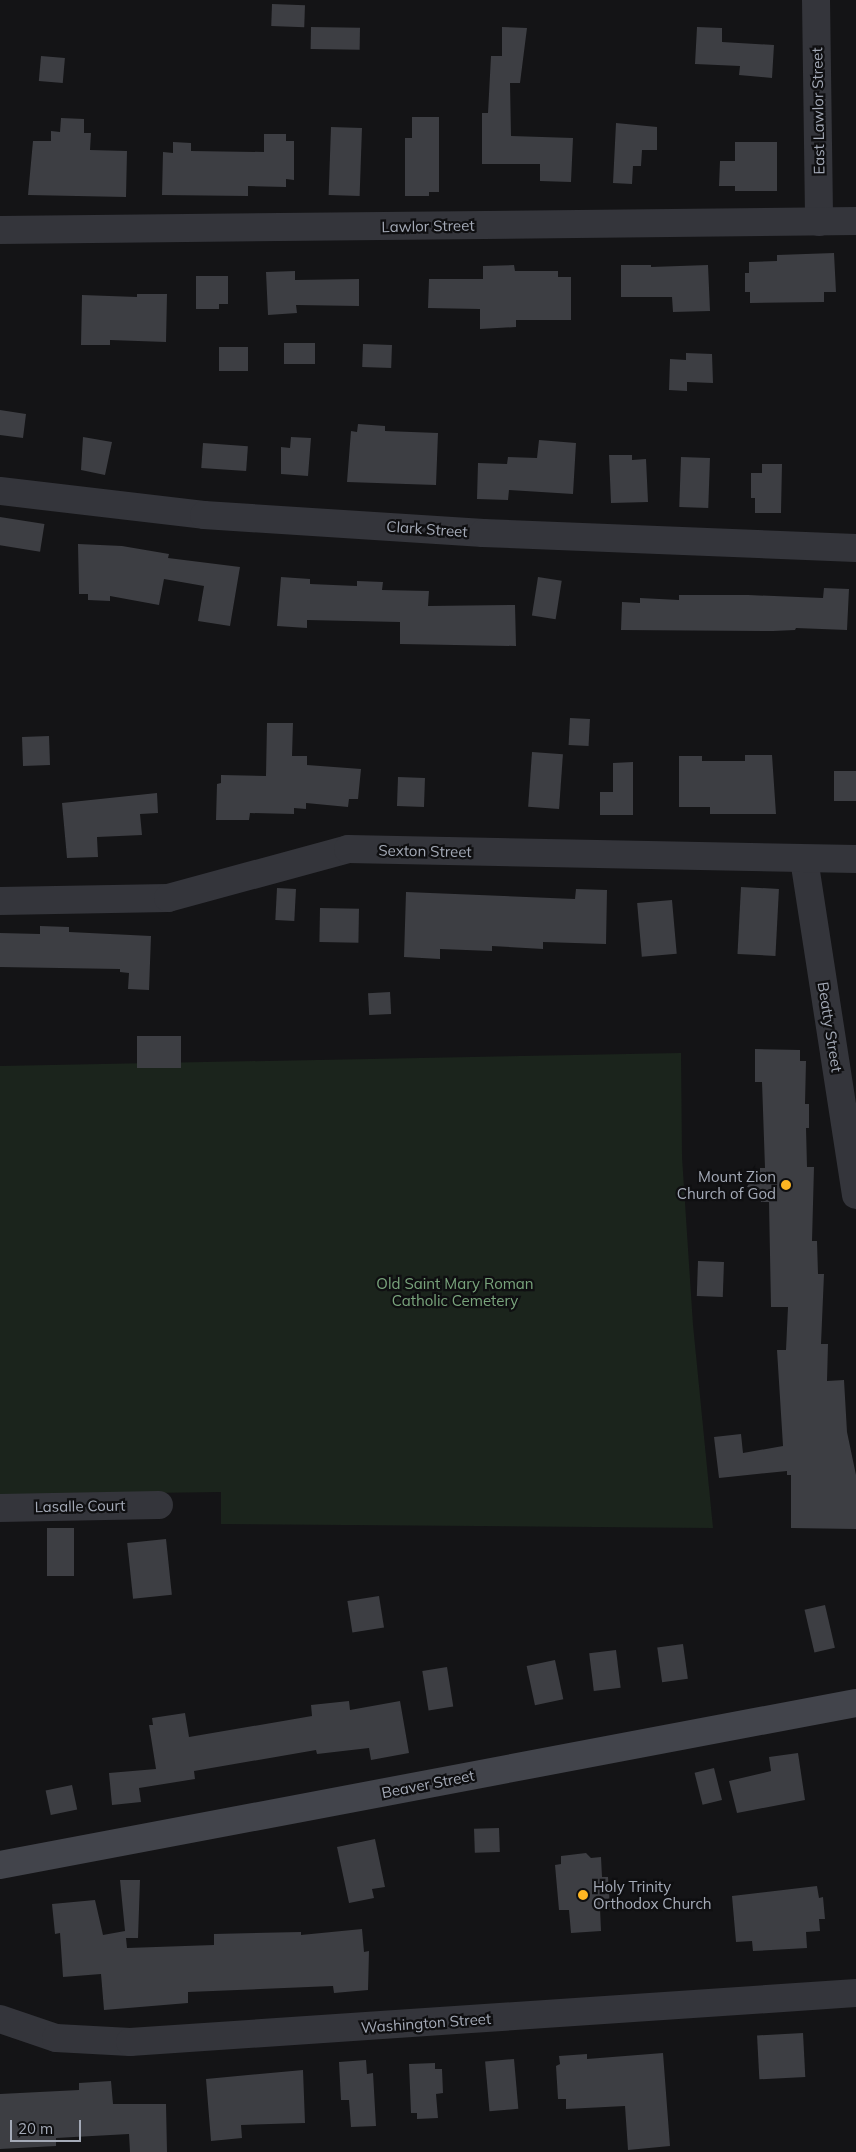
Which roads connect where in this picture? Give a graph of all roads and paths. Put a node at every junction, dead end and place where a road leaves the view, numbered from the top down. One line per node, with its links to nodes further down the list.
1 (816, 0): 3 (street, East Lawlor Street)
2 (856, 221): 3 (street, Lawlor Street)
3 (819, 222): 4 (street, Lawlor Street)
4 (0, 230)
5 (0, 491): 6 (street, Clark Street)
6 (856, 548)
7 (804, 859): 8 (street, Sexton Street); 9 (street, Sexton Street); 10 (street, Beatty Street)
8 (856, 859)
9 (0, 900)
10 (856, 1195)
11 (160, 1504): 12 (street, Lasalle Court)
12 (0, 1508)
13 (856, 1703): 14 (main road, Beaver Street)
14 (0, 1864)
15 (856, 1993): 16 (street, Washington Street)
16 (0, 2019)

